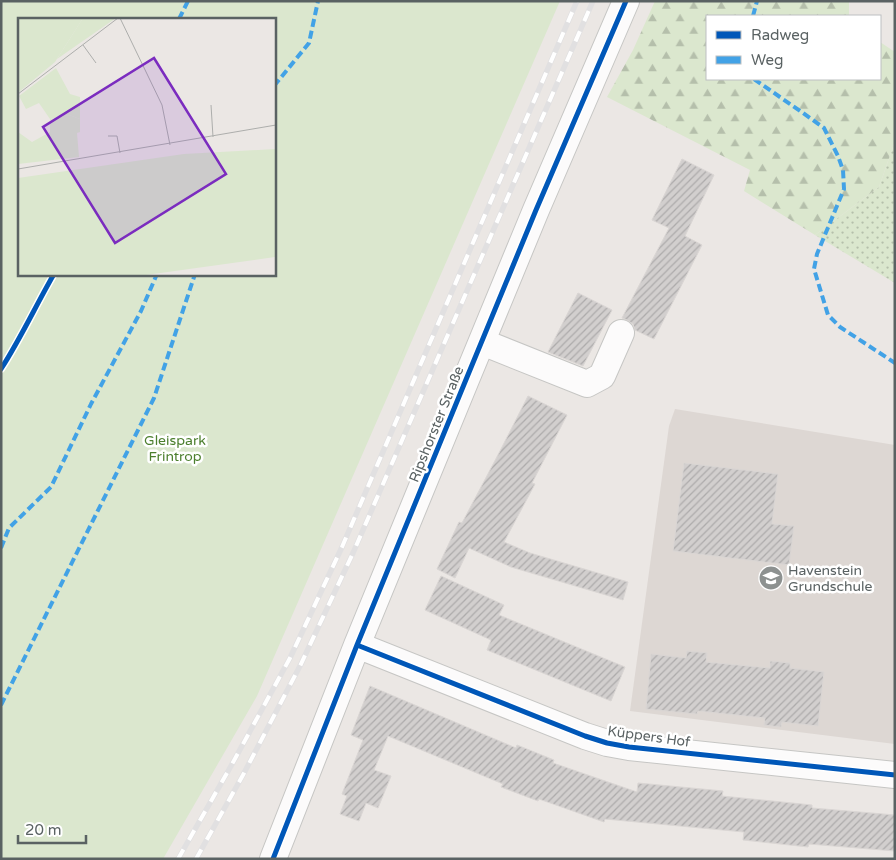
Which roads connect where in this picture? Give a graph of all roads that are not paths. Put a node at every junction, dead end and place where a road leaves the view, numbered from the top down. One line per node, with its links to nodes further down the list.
1 (626, 1): 3 (street, Ripshorster Straße)
2 (621, 334): 3 (street)
3 (482, 342): 4 (street, Ripshorster Straße)
4 (357, 645): 5 (street, Küppers Hof); 6 (street, Ripshorster Straße)
5 (895, 775)
6 (274, 859)

